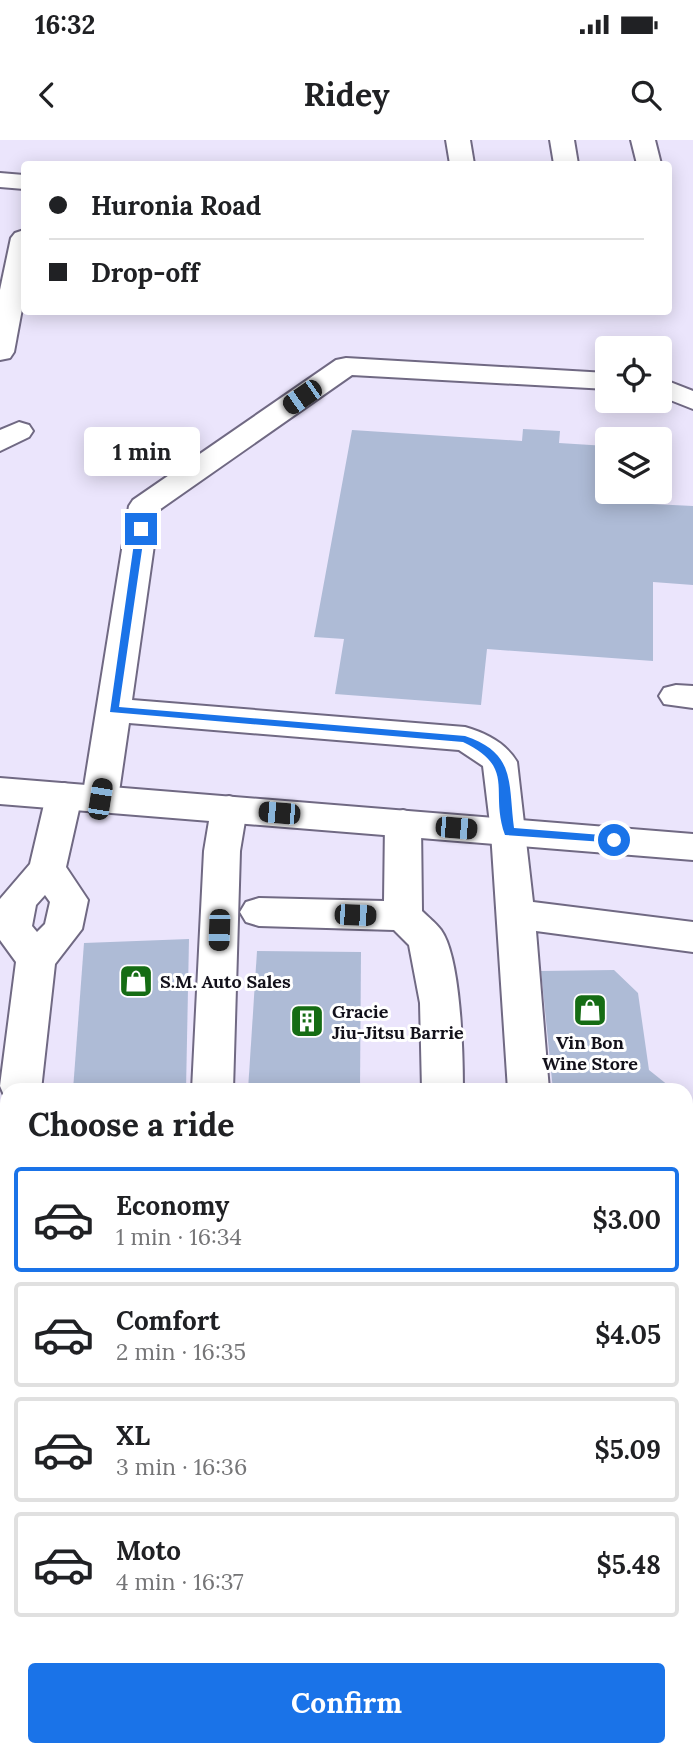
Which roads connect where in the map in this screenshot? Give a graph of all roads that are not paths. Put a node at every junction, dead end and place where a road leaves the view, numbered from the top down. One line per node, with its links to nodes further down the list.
1 (458, 140): 4 (main road)
2 (562, 140): 5 (main road)
3 (643, 140): 6 (main road)
4 (462, 161)
5 (566, 161)
6 (648, 161)
7 (0, 180): 8 (main road)
8 (21, 181)
9 (21, 252): 10 (main road)
10 (0, 352)
11 (595, 381): 14 (main road)
12 (672, 391): 13 (main road)
13 (693, 401)
14 (113, 710): 16 (main road); 19 (main road)
15 (0, 791): 16 (main road)
16 (82, 797): 17 (main road); 25 (main road)
17 (229, 809): 18 (main road); 26 (main road)
18 (403, 823): 19 (main road); 22 (main road)
19 (509, 832): 20 (main road); 23 (main road)
20 (693, 847)
21 (258, 912): 22 (main road)
22 (404, 916): 27 (main road)
23 (515, 930): 24 (main road); 28 (main road)
24 (693, 937)
25 (21, 1083)
26 (212, 1083)
27 (443, 1083)
28 (527, 1083)

